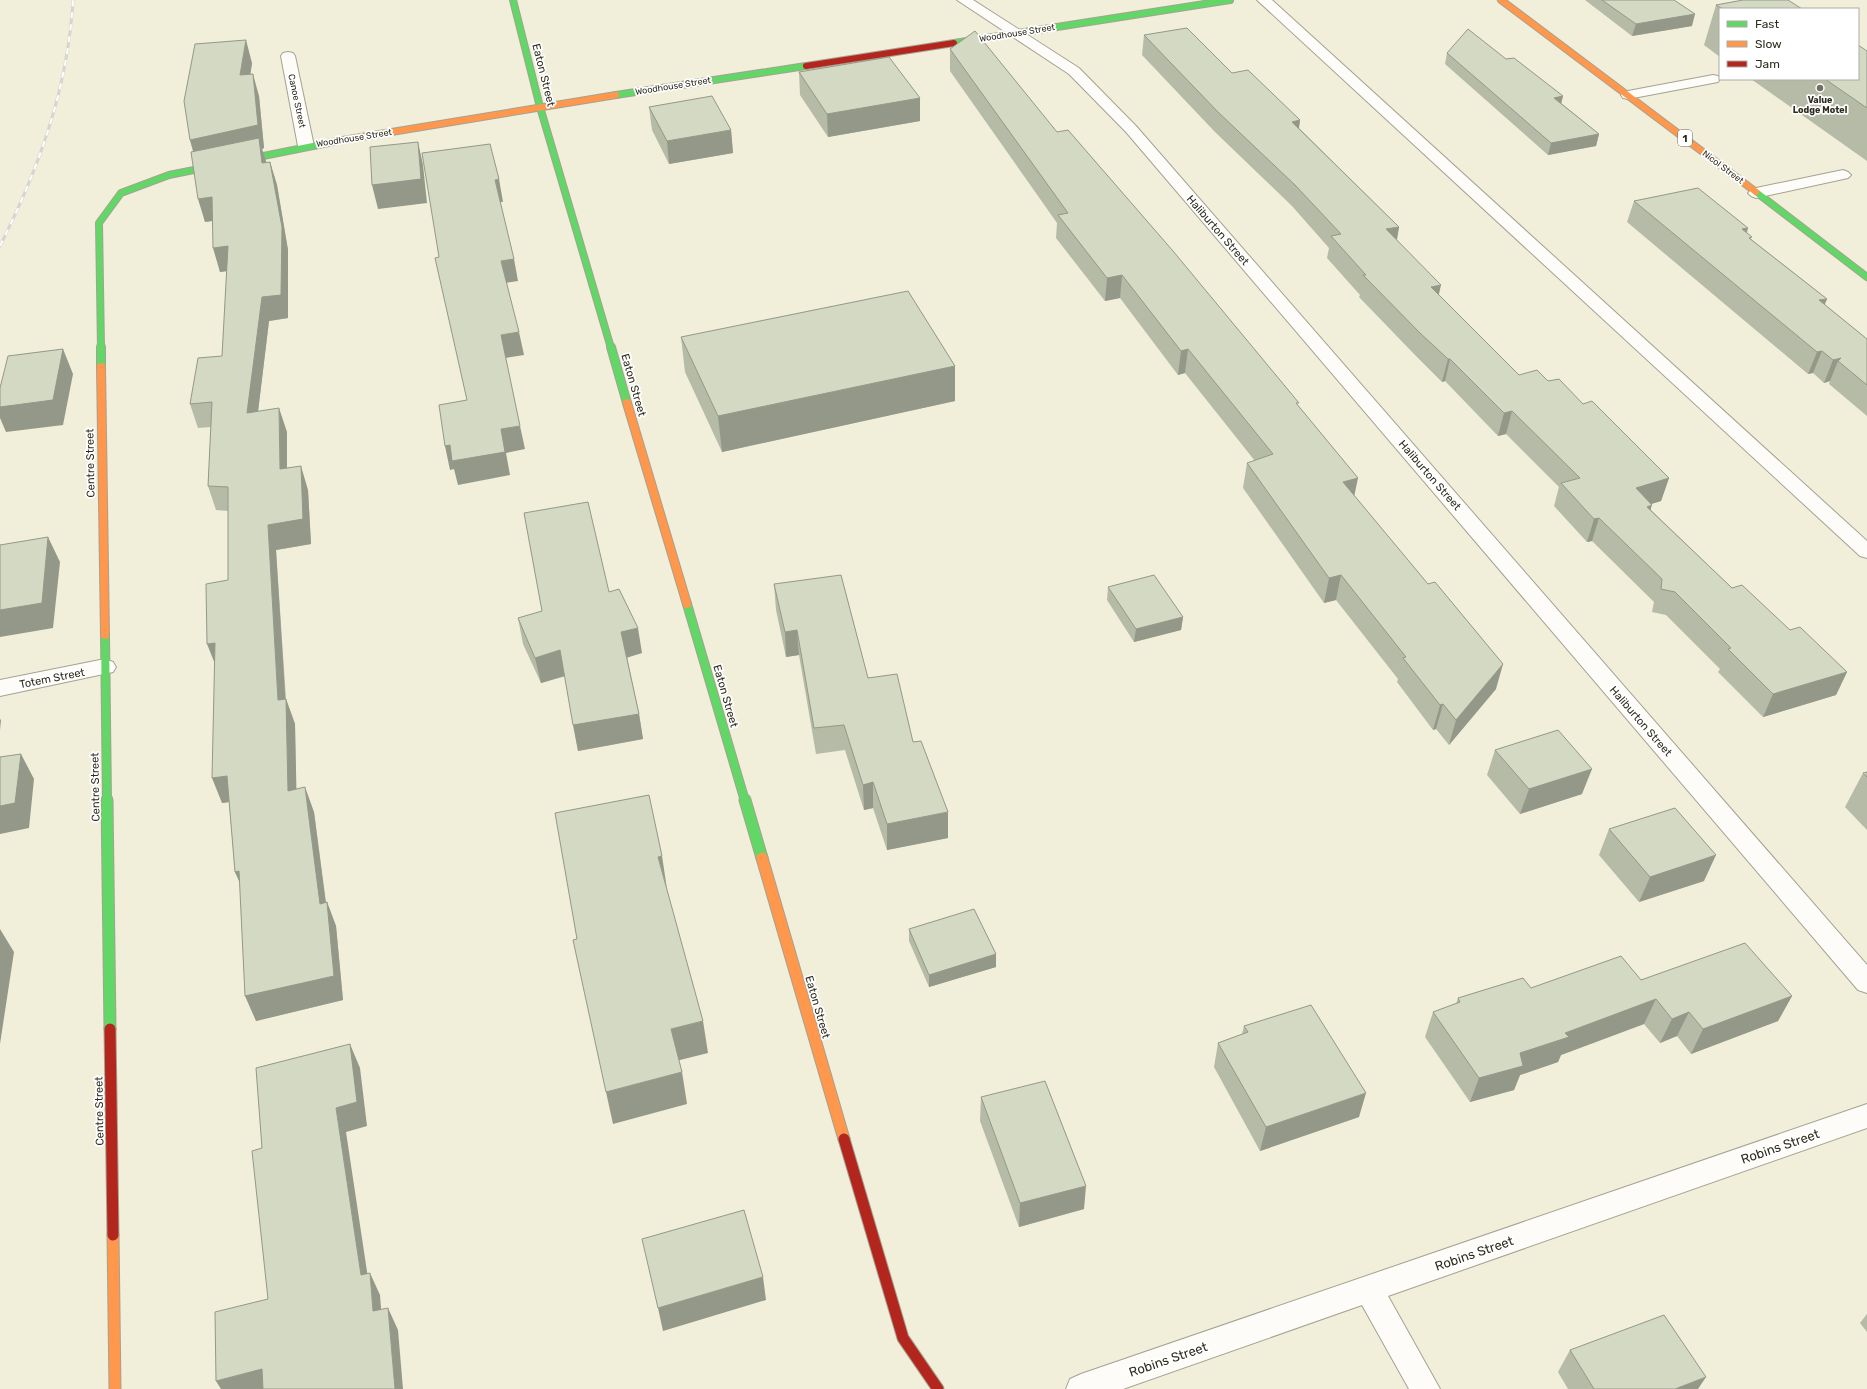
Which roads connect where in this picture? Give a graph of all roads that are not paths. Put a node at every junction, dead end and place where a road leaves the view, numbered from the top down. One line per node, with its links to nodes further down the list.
1 (513, 0): 10 (main road, Eaton Street)
2 (964, 0): 6 (street, Haliburton Street)
3 (1230, 0): 6 (main road, Woodhouse Street)
4 (1264, 0): 16 (lane)
5 (1501, 0): 9 (main road, Nicol Street / 1)
6 (1016, 33): 10 (main road, Woodhouse Street); 19 (street, Haliburton Street)
7 (288, 56): 11 (street, Canoe Street)
8 (1712, 79): 9 (lane)
9 (1628, 94): 14 (main road, Nicol Street / 1)
10 (540, 107): 11 (main road, Woodhouse Street); 23 (main road, Eaton Street)
11 (306, 146): 13 (main road, Woodhouse Street)
12 (1843, 175): 14 (lane)
13 (121, 193): 17 (main road, Centre Street)
14 (1756, 193): 15 (main road, Nicol Street / 1)
15 (1867, 277)
16 (1867, 552)
17 (105, 667): 18 (street, Totem Street); 22 (main road, Centre Street)
18 (0, 688)
19 (1867, 983)
20 (1867, 1116): 21 (street, Robins Street)
21 (1369, 1290): 24 (street, Robins Street); 25 (street)
22 (115, 1389)
23 (938, 1389)
24 (1081, 1389)
25 (1425, 1389)

